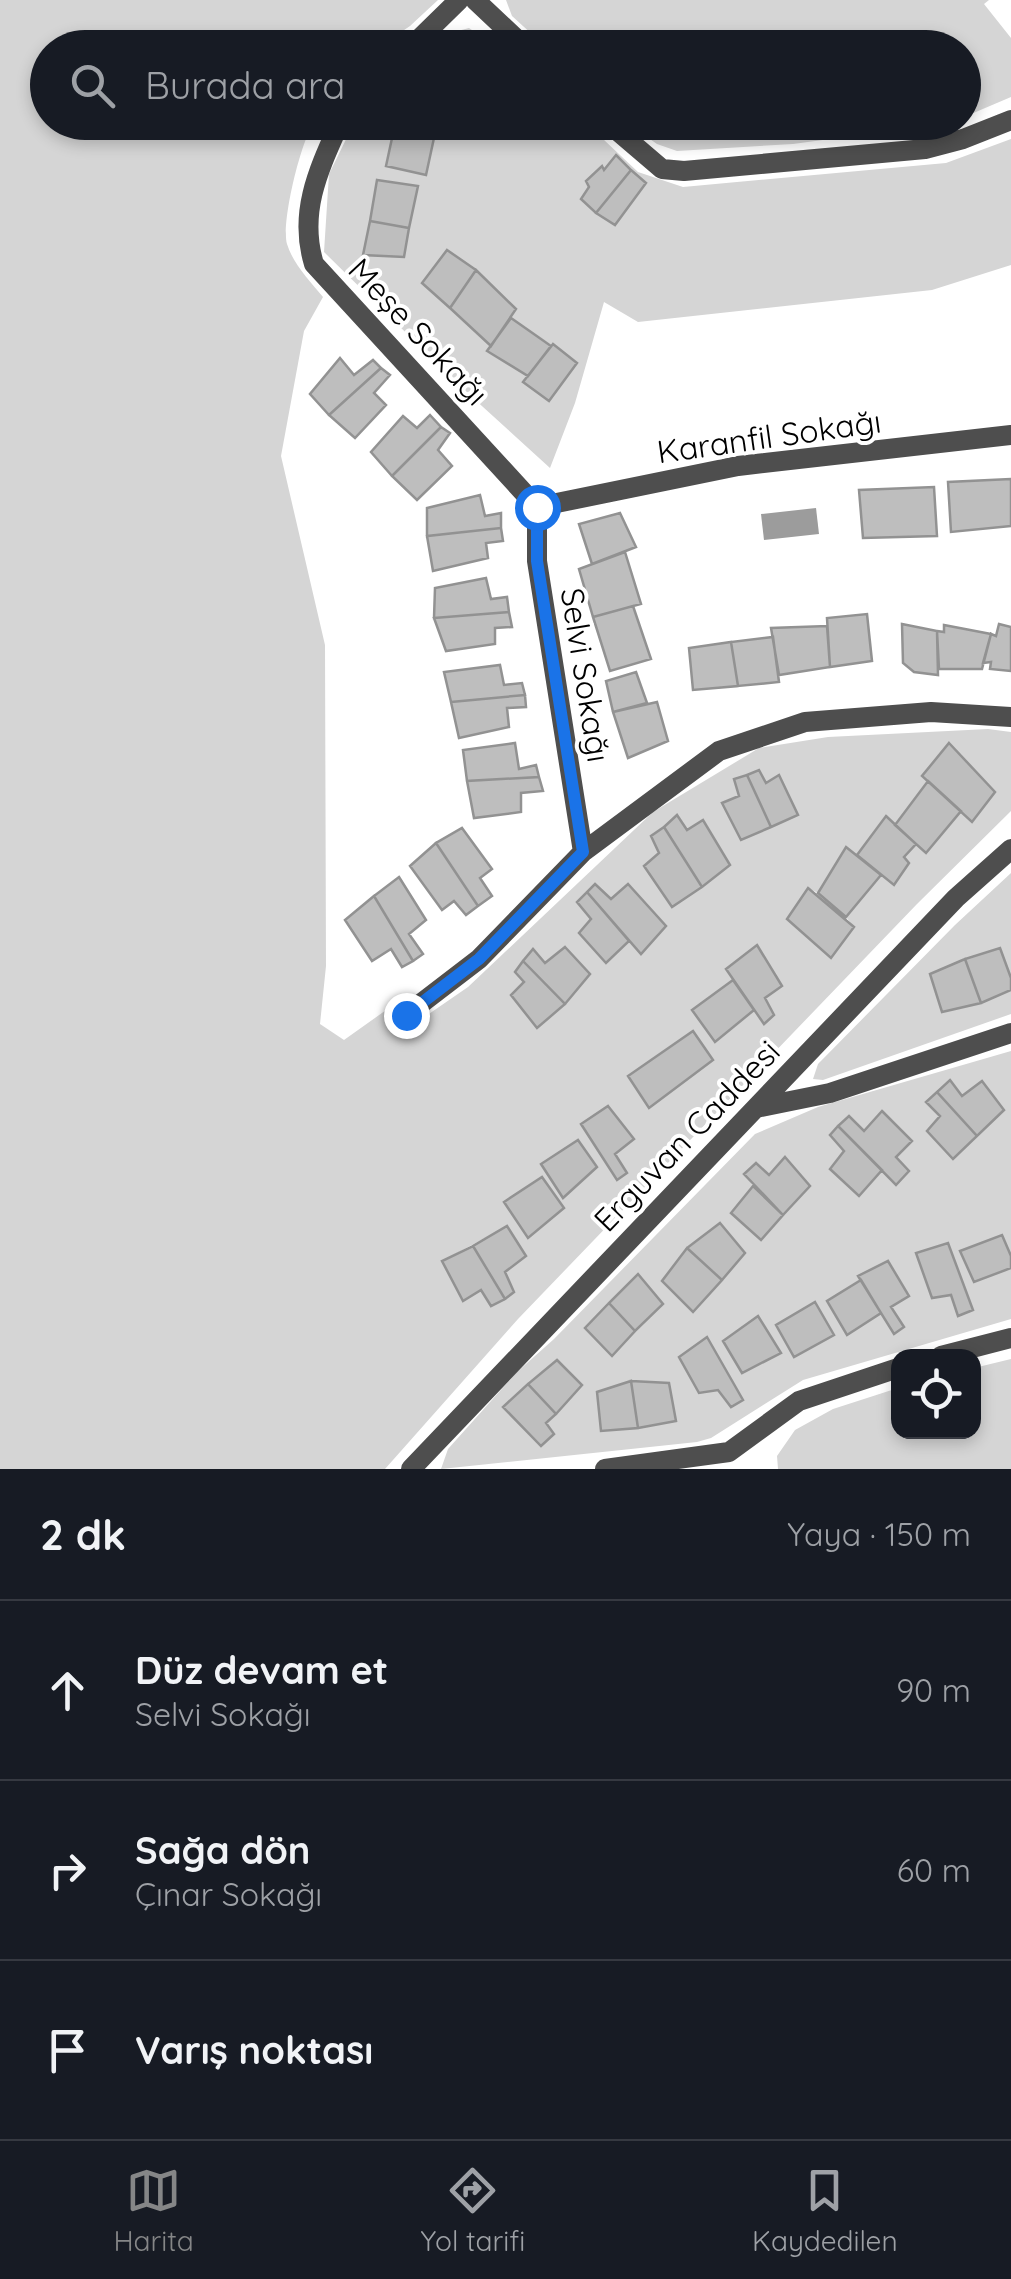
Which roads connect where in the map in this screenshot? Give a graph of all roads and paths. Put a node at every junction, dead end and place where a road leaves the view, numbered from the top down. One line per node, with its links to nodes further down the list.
1 (459, 0): 3 (street)
2 (475, 0): 4 (street)
3 (428, 30)
4 (507, 30)
5 (1011, 120): 6 (street)
6 (981, 132)
7 (332, 140): 11 (street, Meşe Sokağı)
8 (628, 140): 9 (street)
9 (959, 140)
10 (1011, 435): 11 (street, Karanfil Sokağı)
11 (537, 507): 14 (street, Selvi Sokağı)
12 (1011, 717): 14 (street)
13 (1011, 849): 17 (street, Erguvan Caddesi)
14 (583, 852): 15 (street)
15 (406, 1015)
16 (1011, 1032): 17 (street)
17 (756, 1108): 22 (street, Erguvan Caddesi)
18 (1011, 1338): 19 (street)
19 (968, 1349)
20 (891, 1370): 21 (street)
21 (734, 1460): 23 (street)
22 (411, 1469)
23 (605, 1469)

